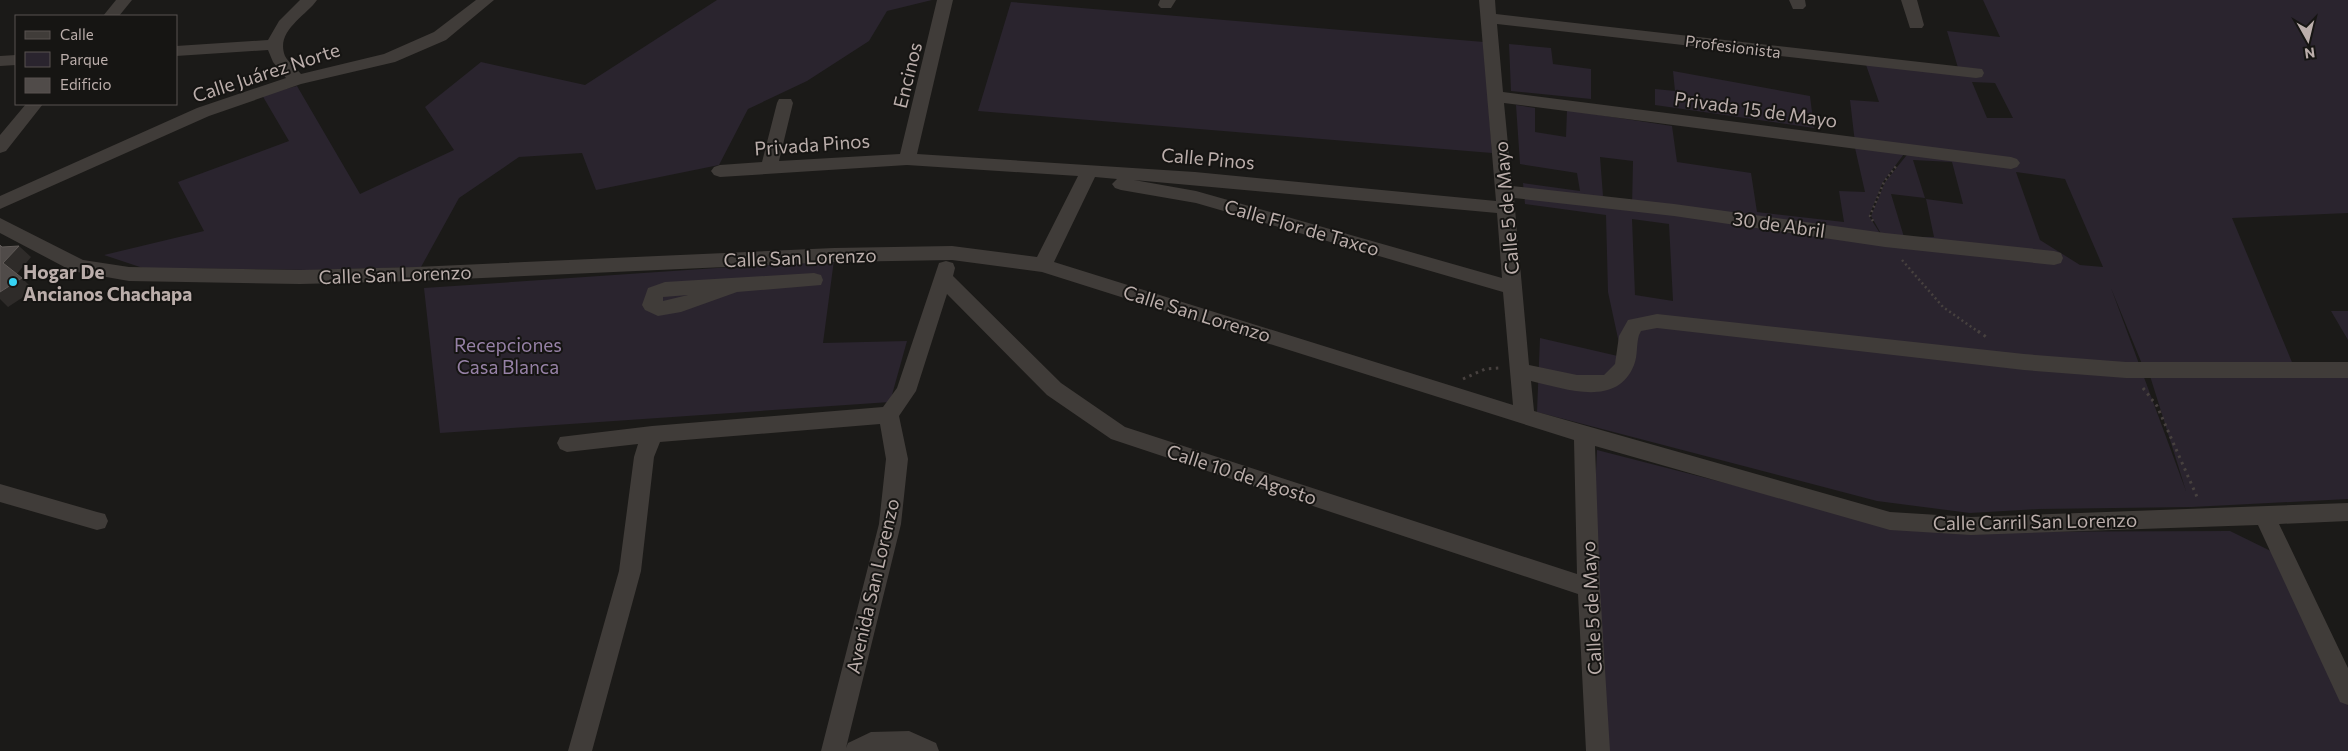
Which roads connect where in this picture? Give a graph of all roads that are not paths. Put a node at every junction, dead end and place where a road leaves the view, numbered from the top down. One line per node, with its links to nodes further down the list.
1 (124, 0): 7 (street)
2 (309, 0): 10 (street)
3 (486, 0): 15 (street, Calle Juárez Norte)
4 (945, 0): 20 (street, Encinos)
5 (1488, 0): 8 (street, Calle 5 de Mayo)
6 (1910, 0): 9 (street)
7 (111, 15)
8 (1489, 18): 14 (street, Profesionista); 16 (street, Calle 5 de Mayo)
9 (1916, 26)
10 (275, 45): 11 (street); 15 (street)
11 (178, 51)
12 (15, 60): 13 (street)
13 (0, 61)
14 (1976, 73)
15 (297, 80): 26 (street, Calle Juárez Norte)
16 (1496, 96): 21 (street, Privada 15 de Mayo); 25 (street, Calle 5 de Mayo)
17 (785, 102): 22 (street)
18 (34, 105): 19 (street)
19 (0, 146)
20 (907, 159): 22 (street, Privada Pinos); 24 (street, Calle Pinos)
21 (2011, 163)
22 (769, 168): 23 (street, Privada Pinos)
23 (720, 172)
24 (1089, 174): 25 (street, Calle Pinos); 31 (street); 36 (street, Calle Flor de Taxco)
25 (1505, 199): 30 (street, 30 de Abril); 36 (street, Calle 5 de Mayo)
26 (0, 203)
27 (0, 225): 29 (street, Calle San Lorenzo)
28 (952, 253): 29 (street, Calle San Lorenzo); 31 (street, Calle San Lorenzo); 32 (street)
29 (764, 258): 34 (street)
30 (2054, 258)
31 (1043, 265): 40 (street, Calle San Lorenzo)
32 (943, 278): 39 (street); 48 (street, Calle 10 de Agosto)
33 (814, 280): 34 (street)
34 (763, 284): 35 (street)
35 (732, 286)
36 (1513, 288): 38 (street, Calle 5 de Mayo)
37 (2348, 370): 38 (street)
38 (1520, 371): 40 (street, Calle 5 de Mayo)
39 (889, 415): 41 (street); 51 (street, Avenida San Lorenzo)
40 (1524, 417): 42 (street, Calle San Lorenzo)
41 (652, 434): 43 (street); 50 (street)
42 (1584, 434): 46 (street, Calle Carril San Lorenzo); 48 (street, Calle 5 de Mayo)
43 (567, 443)
44 (0, 494): 47 (street)
45 (2348, 512): 46 (street, Calle Carril San Lorenzo)
46 (2264, 514): 49 (street)
47 (97, 521)
48 (1589, 588): 54 (street, Calle 5 de Mayo)
49 (2348, 694)
50 (580, 751)
51 (833, 751)
52 (857, 751): 53 (street)
53 (927, 751)
54 (1598, 751)

